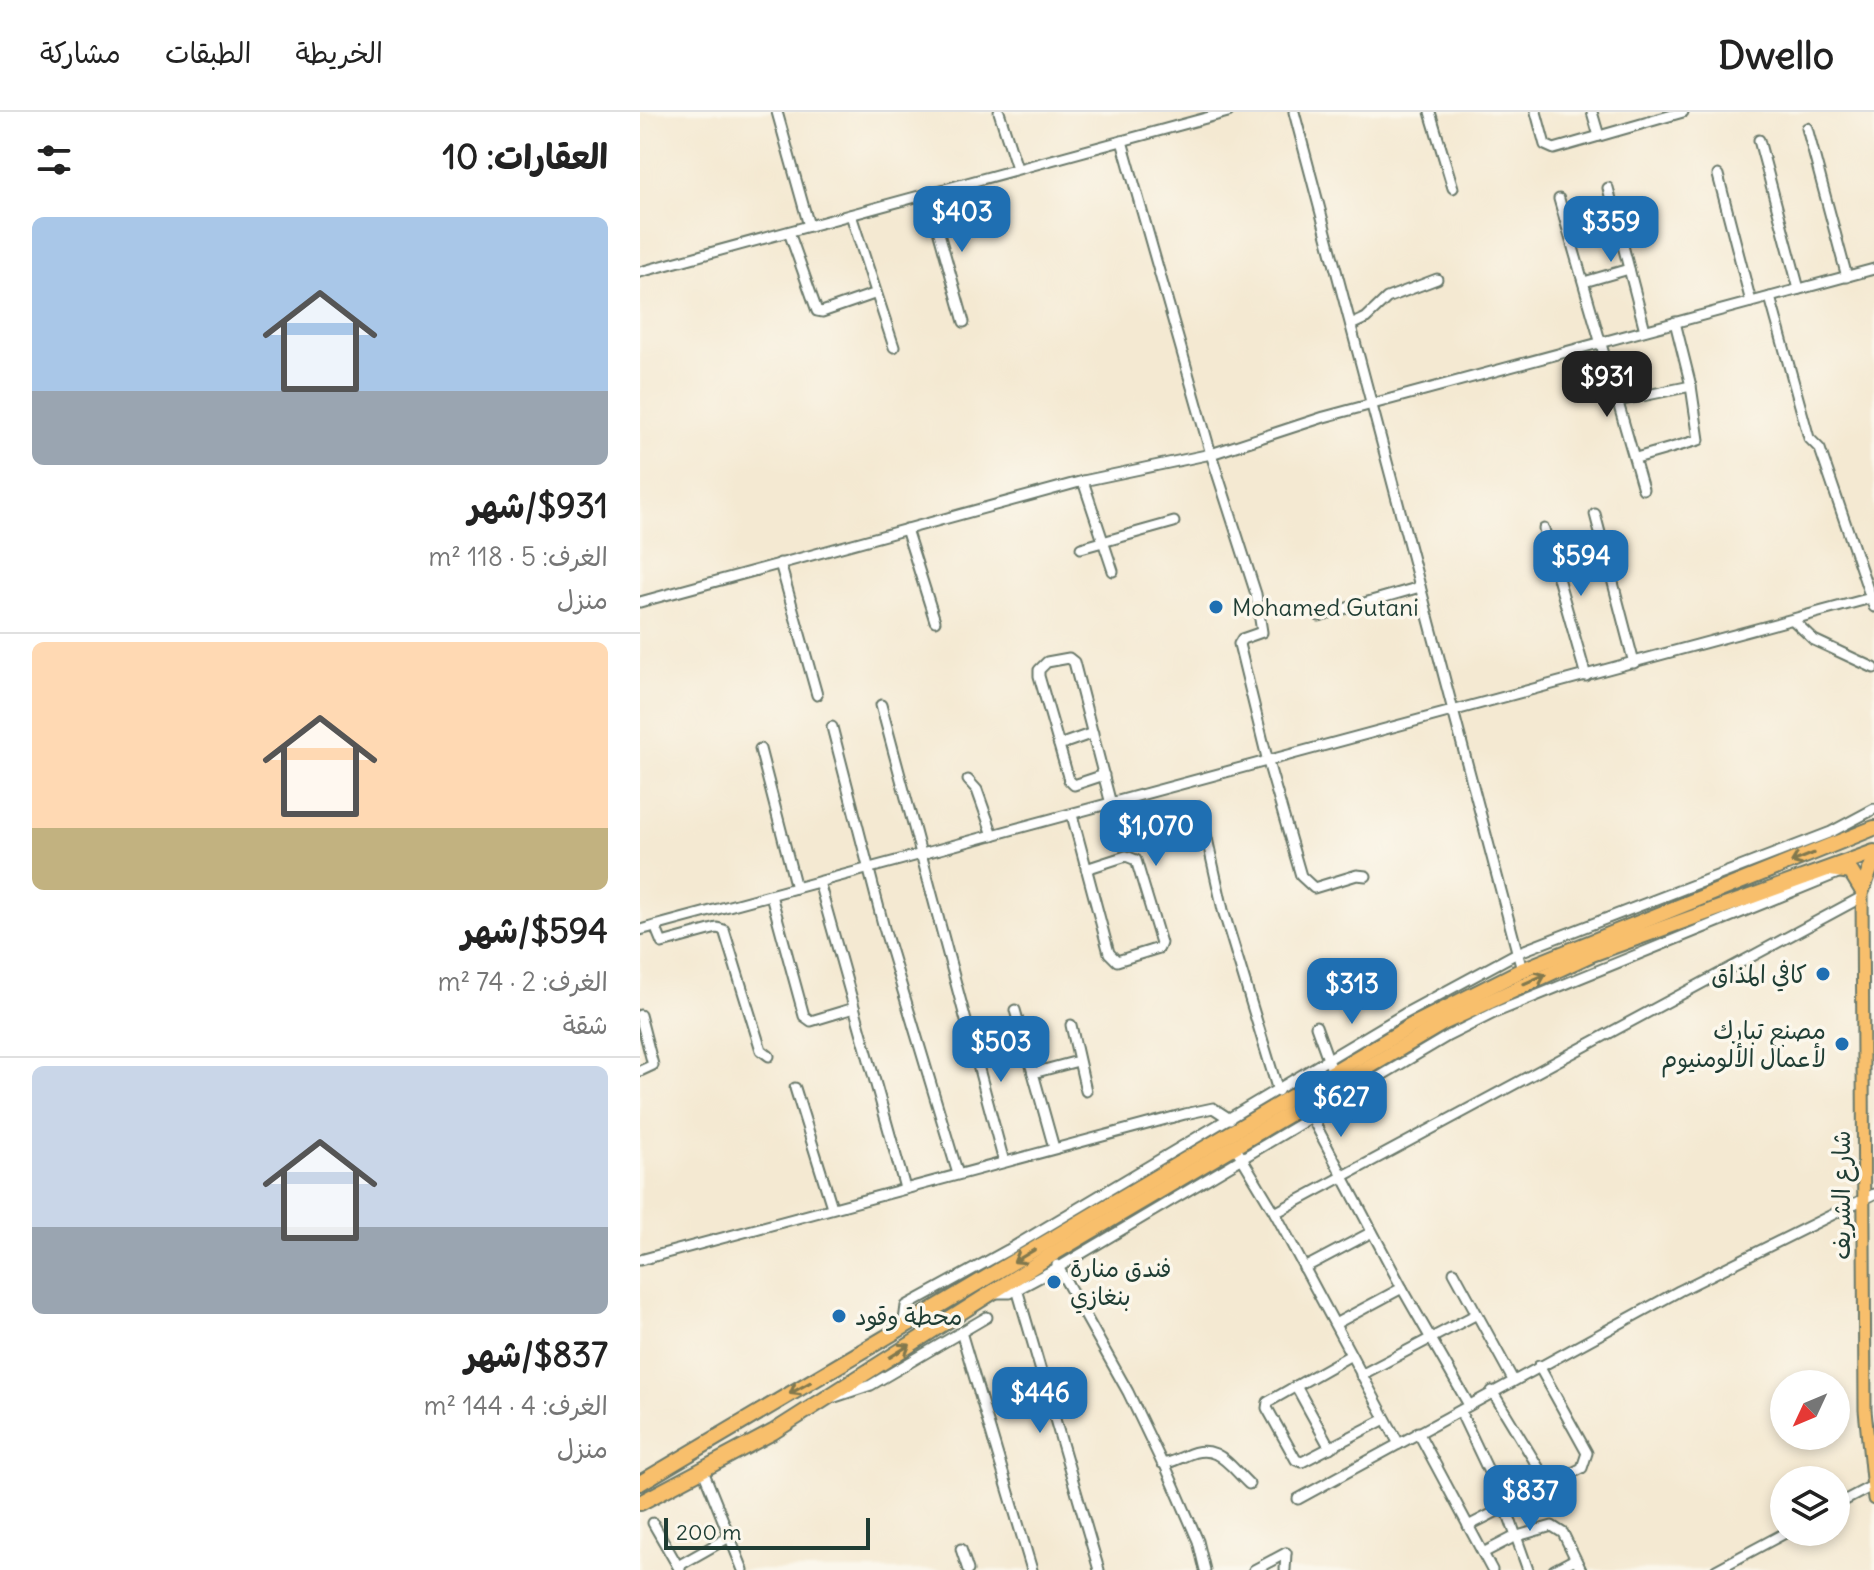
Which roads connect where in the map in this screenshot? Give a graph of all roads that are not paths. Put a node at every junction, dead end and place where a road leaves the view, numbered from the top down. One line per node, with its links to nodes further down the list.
1 (777, 112): 22 (street)
2 (999, 112): 13 (street)
3 (1228, 112): 12 (street)
4 (1294, 112): 36 (street)
5 (1430, 112): 15 (street)
6 (1536, 112): 10 (street)
7 (1592, 112): 10 (street)
8 (1683, 112): 10 (street)
9 (1807, 128): 27 (street)
10 (1599, 136)
11 (1759, 140): 30 (street)
12 (1122, 141): 13 (street); 43 (street)
13 (1017, 168): 17 (street)
14 (1718, 175): 33 (street)
15 (1453, 188)
16 (1608, 188): 19 (street)
17 (928, 194): 20 (street); 34 (street)
18 (1559, 199): 21 (street)
19 (1613, 207): 21 (street); 24 (street)
20 (851, 215): 22 (street); 31 (street)
21 (1565, 219): 29 (street)
22 (809, 226): 23 (street)
23 (789, 232): 26 (street); 31 (street)
24 (1629, 269): 29 (street); 37 (street)
25 (1874, 269): 27 (street)
26 (640, 272)
27 (1847, 277): 30 (street)
28 (1437, 279): 36 (street)
29 (1584, 282): 38 (street)
30 (1799, 289): 32 (street)
31 (874, 294): 39 (street)
32 (1770, 297): 33 (street); 57 (street)
33 (1751, 302): 35 (street)
34 (964, 322)
35 (1675, 322): 37 (street); 40 (street)
36 (1351, 325): 42 (street)
37 (1645, 330): 38 (street)
38 (1601, 341): 41 (street); 42 (street)
39 (894, 347)
40 (1691, 386): 41 (street); 44 (street)
41 (1618, 401): 44 (street)
42 (1371, 406): 43 (street); 55 (street)
43 (1211, 454): 45 (street); 71 (street)
44 (1636, 458): 46 (street)
45 (1083, 481): 49 (street); 51 (street)
46 (1643, 489)
47 (1595, 514): 61 (street)
48 (1174, 522): 51 (street)
49 (906, 529): 53 (street); 60 (street)
50 (1544, 529): 63 (street)
51 (1103, 542): 52 (street); 54 (street)
52 (1081, 548)
53 (780, 563): 56 (street); 64 (street)
54 (1113, 571)
55 (1420, 587): 58 (street); 66 (street)
56 (640, 602)
57 (1872, 603): 59 (street)
58 (1319, 616)
59 (1793, 620): 61 (street); 62 (street)
60 (935, 621)
61 (1634, 663): 63 (street)
62 (1874, 668)
63 (1586, 676): 66 (street)
64 (817, 695)
65 (881, 705): 81 (street)
66 (1454, 713): 71 (street); 94 (street)
67 (832, 727): 83 (street)
68 (1093, 733): 69 (street); 69 (street); 72 (street)
69 (1059, 745): 72 (street)
70 (760, 749): 89 (street)
71 (1268, 762): 74 (street); 87 (street)
72 (1104, 775): 74 (street)
73 (968, 780): 79 (street)
74 (1111, 804): 77 (street)
75 (1200, 807): 109 (street)
76 (1874, 809): 94 (street)
77 (1072, 815): 79 (street); 84 (street)
78 (1874, 828): 95 (highway, one-way to 95)
79 (993, 835): 81 (street)
80 (1874, 852): 85 (highway)
81 (923, 854): 83 (street); 115 (street)
82 (1872, 868): 90 (highway)
83 (870, 869): 88 (street); 116 (street)
84 (1086, 869): 84 (street)
85 (1818, 870): 86 (highway); 106 (highway, one-way to 85)
86 (1846, 870): 90 (highway); 106 (street)
87 (1366, 876)
88 (819, 882): 89 (street); 96 (street)
89 (796, 888): 91 (street)
90 (1862, 894): 117 (street); 119 (main road, شارع الشريف)
91 (771, 895): 92 (street); 96 (street)
92 (655, 926): 93 (street); 102 (street)
93 (640, 930)
94 (1517, 953): 95 (street); 99 (street)
95 (1522, 970): 99 (highway)
96 (854, 1008): 118 (street)
97 (1015, 1010): 105 (street)
98 (640, 1015): 104 (street)
99 (1408, 1020): 106 (highway)
100 (1071, 1025): 103 (street)
101 (1316, 1026): 106 (street)
102 (769, 1056)
103 (1078, 1061): 105 (street); 108 (street)
104 (640, 1071)
105 (1033, 1073): 113 (street)
106 (1334, 1079): 109 (highway); 110 (street); 112 (highway)
107 (795, 1088): 120 (street)
108 (1086, 1091)
109 (1280, 1095): 111 (highway)
110 (1312, 1118): 114 (street); 117 (street)
111 (1232, 1123): 113 (street); 144 (highway, one-way to 144)
112 (1234, 1145): 114 (street); 124 (highway)
113 (1054, 1148): 115 (street)
114 (1242, 1159): 121 (street); 124 (street)
115 (1004, 1162): 116 (street)
116 (958, 1174): 118 (street)
117 (1341, 1175): 121 (street); 122 (street)
118 (905, 1188): 120 (street)
119 (1868, 1196): 130 (main road, شارع الشريف); 137 (street)
120 (832, 1207): 123 (street)
121 (1275, 1213): 125 (street)
122 (1372, 1232): 125 (street); 127 (street)
123 (640, 1260)
124 (1055, 1261): 128 (street); 129 (highway); 152 (street)
125 (1304, 1268): 133 (street)
126 (1454, 1272): 131 (street)
127 (1402, 1288): 133 (street); 135 (street)
128 (1017, 1289): 129 (street); 176 (street)
129 (992, 1293): 142 (highway, one-way to 129)
130 (1869, 1304): 157 (main road, شارع الشريف)
131 (1477, 1314): 135 (street); 139 (street)
132 (987, 1317): 134 (street)
133 (1335, 1324): 136 (street)
134 (961, 1332): 142 (street); 175 (street)
135 (1431, 1338): 138 (street); 143 (street)
136 (1351, 1355): 138 (street); 140 (street)
137 (1539, 1366): 139 (street); 156 (street)
138 (1361, 1375): 145 (street)
139 (1513, 1380): 141 (street)
140 (1296, 1386): 150 (street); 150 (street)
141 (1492, 1391): 143 (street); 156 (street)
142 (826, 1397): 146 (highway)
143 (1464, 1408): 147 (street); 162 (street)
144 (761, 1410): 146 (highway); 148 (highway)
145 (1385, 1419): 149 (street); 150 (street)
146 (773, 1432): 151 (highway)
147 (1418, 1432): 149 (street); 164 (street)
148 (718, 1434): 151 (highway); 154 (highway)
149 (1399, 1444): 159 (street)
150 (1330, 1448)
151 (733, 1453): 153 (highway)
152 (1165, 1465): 155 (street); 177 (street)
153 (702, 1468): 161 (highway); 165 (street)
154 (640, 1483)
155 (1249, 1484)
156 (1549, 1485): 162 (street)
157 (1872, 1486): 158 (street); 160 (main road, شارع الشريف)
158 (1850, 1498)
159 (1298, 1499)
160 (1874, 1499)
161 (640, 1503)
162 (1506, 1508): 164 (street); 166 (street)
163 (653, 1523): 172 (street)
164 (1468, 1526): 169 (street)
165 (731, 1536): 172 (street); 173 (street)
166 (1514, 1537): 169 (street); 170 (street); 181 (street)
167 (1770, 1543): 171 (street)
168 (961, 1549): 174 (street)
169 (1483, 1553): 180 (street)
170 (1575, 1559): 182 (street); 183 (street)
171 (1731, 1567): 184 (street)
172 (679, 1568)
173 (743, 1570)
174 (968, 1570)
175 (1032, 1570)
176 (1099, 1570)
177 (1205, 1570)
178 (1254, 1570): 179 (street)
179 (1285, 1570)
180 (1492, 1570)
181 (1528, 1570)
182 (1554, 1570)
183 (1581, 1570)
184 (1716, 1570)

